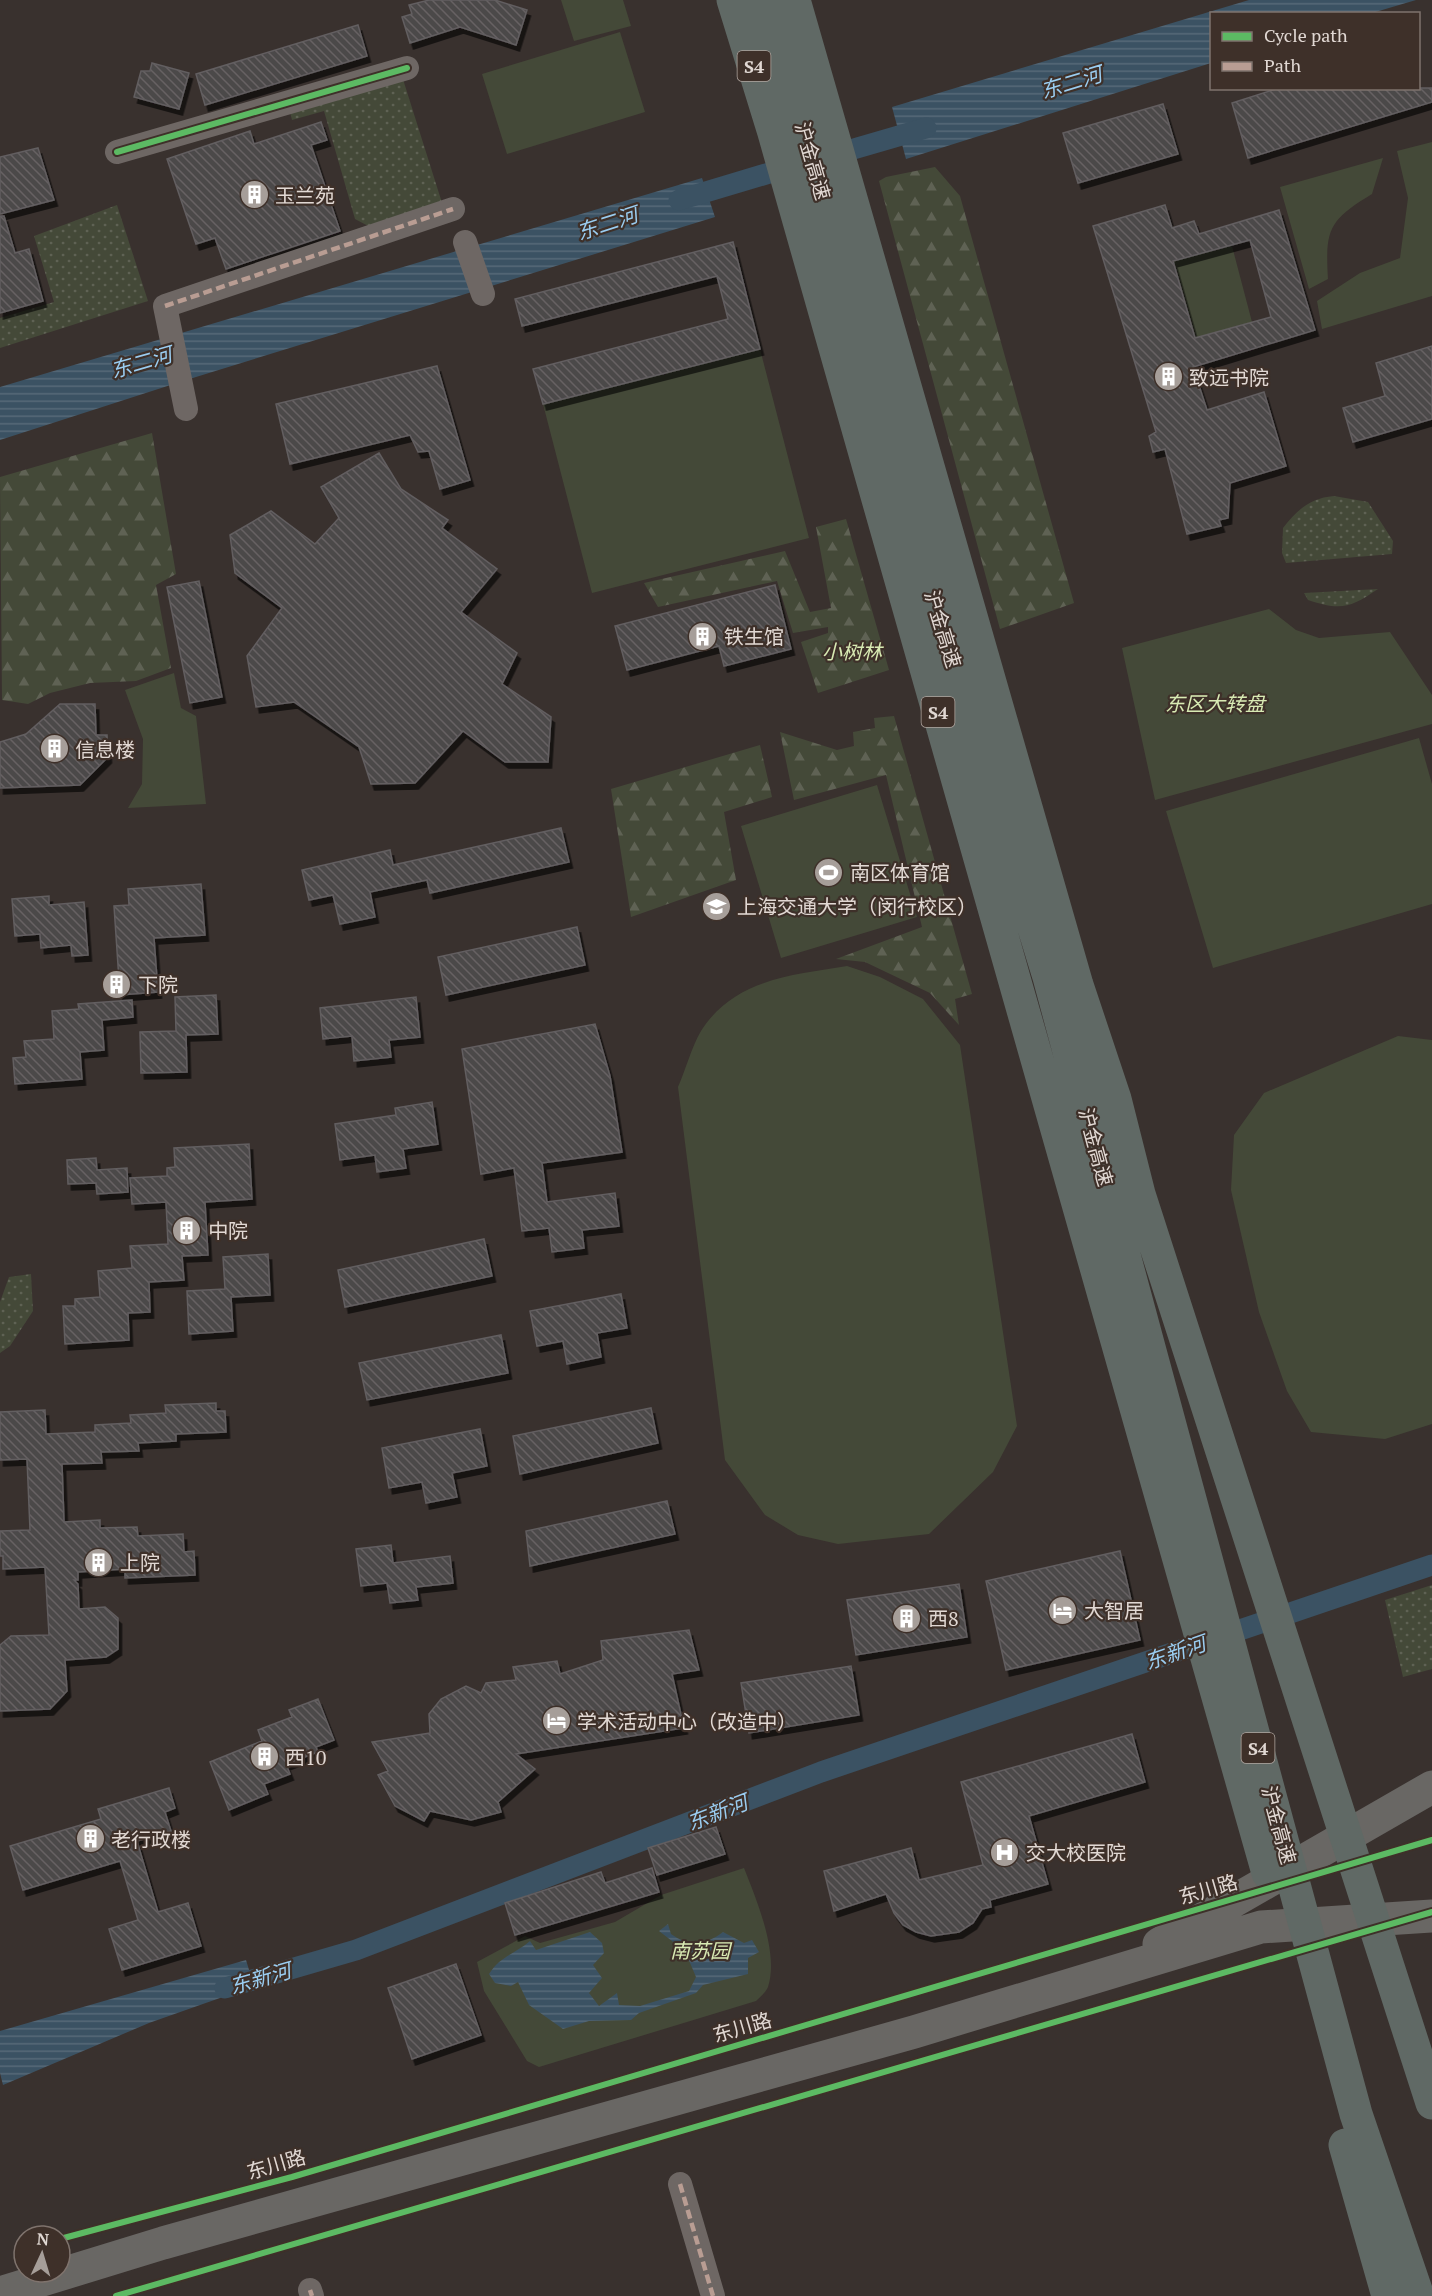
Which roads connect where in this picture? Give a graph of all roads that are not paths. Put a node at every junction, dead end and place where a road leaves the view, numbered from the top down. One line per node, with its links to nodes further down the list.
1 (733, 0): 5 (highway, 沪金高速 / S4)
2 (764, 0): 5 (highway, 沪金高速 / S4)
3 (794, 0): 5 (highway, 沪金高速 / S4)
4 (406, 68): 6 (street)
5 (800, 122): 11 (highway, 沪金高速 / S4); 11 (highway, 沪金高速 / S4)
6 (117, 152)
7 (453, 209): 10 (street)
8 (465, 242): 9 (street)
9 (483, 294)
10 (185, 403)
11 (1110, 1200): 15 (highway, 沪金高速 / S4); 20 (highway, 沪金高速 / S4); 21 (highway, 沪金高速 / S4)
12 (1432, 1787): 14 (main road)
13 (1432, 1916): 14 (main road)
14 (1108, 1974): 17 (main road)
15 (1432, 2103)
16 (680, 2184): 19 (street)
17 (34, 2290): 18 (main road)
18 (0, 2293)
19 (713, 2296)
20 (1388, 2296)
21 (1418, 2296)

